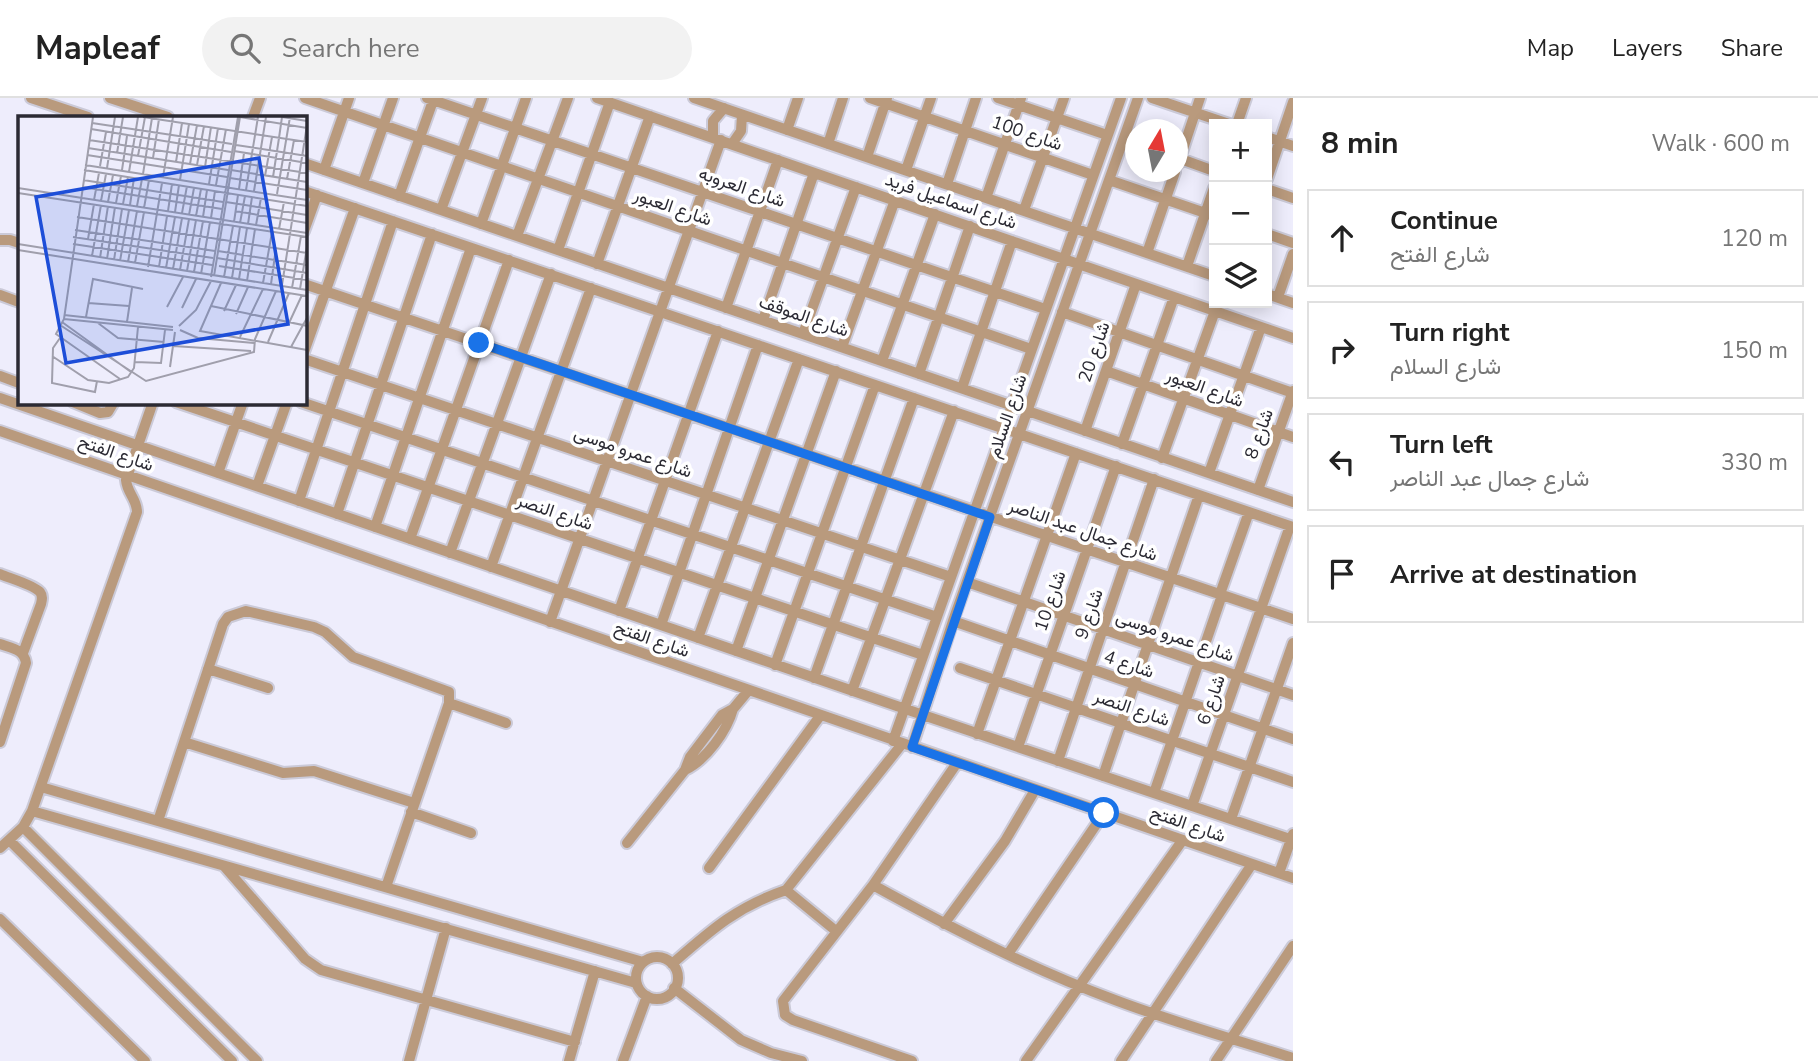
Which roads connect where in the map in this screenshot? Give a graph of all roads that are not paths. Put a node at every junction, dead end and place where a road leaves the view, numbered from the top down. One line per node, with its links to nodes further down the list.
1 (32, 98): 34 (street)
2 (110, 98): 35 (street)
3 (260, 98): 36 (street)
4 (305, 98): 31 (street, شارع العبور)
5 (349, 98): 31 (street)
6 (393, 98): 42 (street)
7 (482, 98): 33 (street)
8 (526, 98): 43 (street)
9 (568, 98): 51 (street)
10 (597, 98): 28 (street, شارع اسماعيل فريد)
11 (694, 98): 30 (street, شارع اسماعيل فريد)
12 (735, 98): 30 (street)
13 (798, 98): 44 (street)
14 (843, 98): 54 (street)
15 (870, 98): 26 (street, شارع 100)
16 (931, 98): 38 (street)
17 (976, 98): 45 (street)
18 (998, 98): 27 (street)
19 (1064, 98): 39 (street)
20 (1121, 98): 47 (street, شارع السلام)
21 (1138, 98): 49 (street, شارع السلام)
22 (1152, 98): 32 (street)
23 (1200, 98): 32 (street)
24 (1246, 98): 41 (street)
25 (432, 99): 33 (street, شارع العروبه); 48 (street)
26 (886, 101): 38 (street, شارع 100); 59 (street)
27 (1019, 101): 39 (street); 55 (street)
28 (610, 102): 37 (street, شارع اسماعيل فريد); 58 (street)
29 (1293, 102): 53 (street)
30 (732, 111): 44 (street, شارع اسماعيل فريد); 52 (street); 52 (street)
31 (344, 112): 42 (street, شارع العبور); 68 (street)
32 (1195, 113): 40 (street); 46 (street)
33 (476, 115): 43 (street, شارع العروبه); 57 (street)
34 (85, 116)
35 (165, 116)
36 (253, 116)
37 (650, 116): 52 (street, شارع اسماعيل فريد); 66 (street)
38 (924, 117): 45 (street, شارع 100); 69 (street)
39 (1057, 118): 47 (street); 60 (street)
40 (1214, 119)
41 (1239, 119)
42 (384, 125): 48 (street, شارع العبور); 75 (street)
43 (515, 128): 51 (street, شارع العروبه); 65 (street)
44 (787, 130): 54 (street, شارع اسماعيل فريد)
45 (965, 130): 55 (street, شارع 100); 76 (street)
46 (1188, 132)
47 (1107, 135): 71 (street, شارع السلام)
48 (420, 138): 57 (street, شارع العبور); 83 (street)
49 (1123, 139): 73 (street, شارع السلام)
50 (1272, 139): 53 (street)
51 (552, 141): 58 (street, شارع العروبه); 72 (street)
52 (722, 141): 61 (street, شارع اسماعيل فريد); 80 (street)
53 (1279, 141): 56 (street); 63 (street)
54 (828, 144): 59 (street, شارع اسماعيل فريد)
55 (1004, 144): 60 (street, شارع 100); 84 (street)
56 (1293, 146)
57 (462, 153): 65 (street, شارع العبور); 90 (street)
58 (592, 154): 66 (street, شارع العروبه); 81 (street)
59 (867, 157): 69 (street, شارع اسماعيل فريد)
60 (1043, 157): 71 (street, شارع 100); 91 (street)
61 (778, 160): 70 (street, شارع اسماعيل فريد); 92 (street)
62 (1188, 163): 67 (street)
63 (1272, 163)
64 (306, 164): 68 (street, شارع الموقف)
65 (502, 166): 72 (street, شارع العبور); 97 (street)
66 (632, 168): 80 (street, شارع العروبه); 88 (street)
67 (1209, 169)
68 (324, 170): 75 (street, شارع الموقف)
69 (906, 170): 76 (street, شارع اسماعيل فريد)
70 (814, 173): 77 (street, شارع اسماعيل فريد); 98 (street)
71 (1093, 175): 101 (street, شارع السلام)
72 (538, 179): 81 (street, شارع العبور); 105 (street)
73 (1109, 180): 86 (street); 103 (street, شارع السلام)
74 (1172, 182): 86 (street)
75 (363, 183): 83 (street, شارع الموقف)
76 (947, 184): 84 (street, شارع اسماعيل فريد)
77 (856, 187): 87 (street, شارع اسماعيل فريد); 107 (street)
78 (1272, 191): 85 (street)
79 (306, 192): 82 (street)
80 (702, 192): 92 (street, شارع العروبه); 102 (street)
81 (578, 193): 88 (street, شارع العبور); 113 (street)
82 (317, 195): 89 (street); 99 (street)
83 (399, 196): 90 (street, شارع الموقف)
84 (986, 198): 91 (street, شارع اسماعيل فريد)
85 (1293, 198)
86 (1166, 199): 94 (street); 116 (street)
87 (895, 200): 93 (street, شارع اسماعيل فريد); 115 (street)
88 (618, 206): 102 (street, شارع العبور); 120 (street)
89 (355, 208): 96 (street); 133 (street)
90 (441, 210): 97 (street, شارع الموقف)
91 (1024, 211): 101 (street, شارع اسماعيل فريد)
92 (760, 212): 98 (street, شارع العروبه); 114 (street)
93 (935, 214): 100 (street, شارع اسماعيل فريد); 123 (street)
94 (1209, 214)
95 (1209, 216): 124 (street)
96 (393, 221): 104 (street); 141 (street)
97 (481, 224): 105 (street, شارع الموقف)
98 (796, 224): 107 (street, شارع العروبه); 121 (street)
99 (306, 225)
100 (970, 226): 109 (street, شارع اسماعيل فريد); 128 (street)
101 (1074, 228): 103 (street, شارع اسماعيل فريد); 118 (street, شارع السلام)
102 (688, 231): 114 (street, شارع العبور); 132 (street)
103 (1090, 233): 116 (street, شارع اسماعيل فريد); 122 (street, شارع السلام)
104 (432, 234): 112 (street); 149 (street)
105 (517, 236): 113 (street, شارع الموقف)
106 (1272, 236): 111 (street)
107 (837, 238): 115 (street, شارع العروبه); 127 (street)
108 (0, 240): 110 (street)
109 (1012, 241): 118 (street, شارع اسماعيل فريد); 135 (street)
110 (18, 243)
111 (1293, 243)
112 (471, 247): 119 (street); 152 (street)
113 (558, 250): 120 (street, شارع الموقف)
114 (746, 251): 121 (street, شارع العبور); 143 (street)
115 (876, 251): 123 (street, شارع العروبه); 134 (street)
116 (1147, 253): 124 (street, شارع اسماعيل فريد)
117 (1293, 254): 137 (street)
118 (1063, 258): 122 (street, شارع اسماعيل فريد); 144 (street, شارع السلام)
119 (509, 260): 125 (street); 158 (street)
120 (597, 264): 132 (street, شارع الموقف)
121 (783, 264): 127 (street, شارع العبور); 150 (street)
122 (1079, 264): 129 (street, شارع اسماعيل فريد); 147 (street, شارع السلام)
123 (917, 265): 128 (street, شارع العروبه); 142 (street)
124 (1187, 266): 126 (street, شارع اسماعيل فريد)
125 (551, 274): 131 (street); 164 (street)
126 (1209, 274)
127 (823, 278): 134 (street, شارع العبور); 156 (street)
128 (952, 278): 135 (street, شارع العروبه); 148 (street)
129 (1136, 284): 138 (street, شارع اسماعيل فريد); 155 (street, شارع 20)
130 (306, 285): 133 (street, شارع جمال عبد الناصر)
131 (591, 288): 146 (street); 169 (street)
132 (668, 288): 143 (street, شارع الموقف); 146 (street)
133 (326, 291): 141 (street, شارع جمال عبد الناصر); 161 (street)
134 (862, 291): 142 (street, شارع العبور); 162 (street)
135 (995, 292): 144 (street, شارع العروبه); 154 (street)
136 (0, 295): 139 (street)
137 (1272, 295): 140 (street)
138 (1174, 297): 145 (street, شارع اسماعيل فريد); 160 (street)
139 (18, 302)
140 (1293, 303)
141 (365, 304): 149 (street, شارع جمال عبد الناصر); 171 (street)
142 (903, 305): 148 (street, شارع العبور); 168 (street)
143 (726, 308): 150 (street, شارع الموقف)
144 (1045, 309): 163 (street, شارع السلام)
145 (1215, 311): 151 (street, شارع اسماعيل فريد); 167 (street)
146 (660, 312): 153 (street); 182 (street)
147 (1062, 312): 155 (street); 198 (street, شارع السلام)
148 (939, 317): 154 (street, شارع العبور); 173 (street)
149 (403, 318): 152 (street, شارع جمال عبد الناصر); 178 (street)
150 (762, 320): 156 (street, شارع الموقف)
151 (1261, 327): 157 (street, شارع اسماعيل فريد); 175 (street)
152 (443, 331): 158 (street, شارع جمال عبد الناصر); 184 (street)
153 (718, 331): 159 (street); 199 (street)
154 (981, 332): 163 (street, شارع العبور); 180 (street)
155 (1119, 332): 160 (street); 170 (street, شارع 20)
156 (803, 334): 162 (street, شارع الموقف)
157 (1293, 338)
158 (479, 343): 164 (street, شارع جمال عبد الناصر); 195 (street)
159 (758, 345): 165 (street); 204 (street)
160 (1157, 345): 167 (street); 177 (street)
161 (306, 346)
162 (842, 347): 168 (street, شارع الموقف)
163 (1031, 349): 194 (street, شارع السلام)
164 (521, 357): 169 (street, شارع جمال عبد الناصر); 202 (street)
165 (799, 359): 172 (street); 214 (street)
166 (306, 360): 171 (street, شارع عمرو موسى)
167 (1198, 360): 175 (street); 186 (street)
168 (883, 361): 173 (street, شارع الموقف)
169 (561, 371): 182 (street, شارع جمال عبد الناصر); 213 (street)
170 (1106, 371): 177 (street, شارع العبور); 207 (street, شارع 20)
171 (342, 372): 178 (street, شارع عمرو موسى); 197 (street)
172 (836, 372): 179 (street); 220 (street)
173 (919, 374): 180 (street, شارع الموقف)
174 (0, 376): 176 (street)
175 (1243, 376): 181 (street); 200 (street)
176 (18, 383)
177 (1143, 384): 186 (street, شارع العبور); 215 (street)
178 (380, 385): 184 (street, شارع عمرو موسى); 203 (street)
179 (875, 385): 185 (street); 226 (street)
180 (962, 388): 194 (street, شارع الموقف)
181 (1293, 392): 208 (street, شارع 8)
182 (631, 395): 199 (street, شارع جمال عبد الناصر); 222 (street)
183 (0, 398): 216 (street, شارع الفتح)
184 (420, 398): 195 (street, شارع عمرو موسى); 212 (street)
185 (914, 398): 196 (street); 234 (street)
186 (1184, 398): 200 (street, شارع العبور); 221 (street)
187 (78, 404): 188 (street)
188 (113, 404)
189 (152, 404): 216 (street)
190 (182, 404): 201 (street, شارع النصر)
191 (242, 404): 201 (street)
192 (286, 404): 210 (street)
193 (306, 404): 197 (street)
194 (1011, 406): 198 (street, شارع الموقف); 205 (street, شارع السلام)
195 (455, 410): 202 (street, شارع عمرو موسى); 218 (street)
196 (954, 411): 205 (street); 238 (street)
197 (329, 412): 203 (street); 217 (street)
198 (1027, 412): 207 (street, شارع الموقف); 209 (street, شارع السلام)
199 (688, 414): 204 (street, شارع جمال عبد الناصر); 233 (street)
200 (1230, 415): 208 (street, شارع العبور); 228 (street)
201 (236, 423): 210 (street, شارع النصر); 227 (street)
202 (497, 424): 213 (street, شارع عمرو موسى); 224 (street)
203 (367, 425): 212 (street); 223 (street)
204 (730, 428): 214 (street, شارع جمال عبد الناصر); 239 (street)
205 (1003, 428): 209 (street); 246 (street, شارع السلام)
206 (0, 431): 229 (street, شارع الفتح)
207 (1085, 432): 215 (street, شارع الموقف)
208 (1278, 432): 211 (street, شارع العبور); 237 (street, شارع 8)
209 (1019, 434): 219 (street); 250 (street, شارع السلام)
210 (275, 436): 217 (street, شارع النصر); 235 (street)
211 (1293, 437)
212 (406, 438): 218 (street); 230 (street)
213 (537, 438): 222 (street, شارع عمرو موسى); 231 (street)
214 (769, 442): 220 (street, شارع جمال عبد الناصر); 245 (street)
215 (1122, 444): 221 (street, شارع الموقف)
216 (138, 445): 227 (street, شارع الفتح); 229 (street)
217 (316, 450): 223 (street, شارع النصر); 241 (street)
218 (441, 450): 224 (street); 236 (street)
219 (1076, 453): 225 (street); 257 (street)
220 (807, 454): 226 (street, شارع جمال عبد الناصر); 252 (street)
221 (1162, 458): 228 (street, شارع الموقف)
222 (607, 461): 233 (street, شارع عمرو موسى); 243 (street)
223 (354, 463): 230 (street, شارع النصر); 248 (street)
224 (482, 464): 231 (street); 242 (street)
225 (1115, 466): 232 (street); 262 (street, شارع 10)
226 (845, 467): 234 (street, شارع جمال عبد الناصر); 256 (street)
227 (218, 473): 235 (street, شارع الفتح)
228 (1209, 473): 237 (street, شارع الموقف)
229 (127, 476): 289 (street, شارع الفتح); 341 (street)
230 (393, 476): 236 (street, شارع النصر); 254 (street)
231 (523, 477): 243 (street); 249 (street)
232 (1154, 479): 240 (street); 267 (street, شارع 9)
233 (665, 481): 239 (street, شارع عمرو موسى); 251 (street)
234 (884, 481): 238 (street, شارع جمال عبد الناصر); 261 (street)
235 (257, 486): 241 (street, شارع الفتح)
236 (428, 488): 242 (street, شارع النصر); 258 (street)
237 (1258, 490): 244 (street, شارع الموقف)
238 (924, 494): 246 (street, شارع جمال عبد الناصر); 266 (street)
239 (706, 495): 245 (street, شارع عمرو موسى); 255 (street)
240 (1199, 495): 247 (street); 273 (street)
241 (299, 501): 248 (street, شارع الفتح)
242 (469, 501): 249 (street, شارع النصر); 263 (street)
243 (593, 501): 251 (street); 259 (street)
244 (1293, 502)
245 (745, 508): 252 (street, شارع عمرو موسى); 260 (street)
246 (974, 511): 250 (street, شارع جمال عبد الناصر); 272 (street, شارع السلام)
247 (1249, 512): 253 (street); 278 (street)
248 (337, 514): 254 (street, شارع الفتح)
249 (510, 515): 259 (street, شارع النصر); 268 (street)
250 (990, 517): 257 (street, شارع جمال عبد الناصر); 274 (street, شارع السلام)
251 (651, 520): 255 (street); 264 (street)
252 (783, 521): 256 (street, شارع عمرو موسى); 265 (street)
253 (1291, 526): 282 (street, شارع 6)
254 (375, 527): 258 (street, شارع الفتح)
255 (692, 534): 260 (street); 269 (street)
256 (822, 534): 261 (street, شارع عمرو موسى); 270 (street)
257 (1047, 536): 262 (street, شارع جمال عبد الناصر); 281 (street)
258 (410, 539): 263 (street, شارع الفتح)
259 (579, 539): 264 (street, شارع النصر); 277 (street)
260 (731, 547): 265 (street); 275 (street)
261 (861, 547): 266 (street, شارع عمرو موسى); 276 (street)
262 (1087, 549): 267 (street, شارع جمال عبد الناصر); 285 (street, شارع 10)
263 (450, 553): 268 (street, شارع الفتح)
264 (638, 558): 269 (street, شارع النصر); 283 (street)
265 (769, 560): 270 (street); 279 (street)
266 (900, 560): 272 (street, شارع عمرو موسى); 280 (street)
267 (1125, 562): 273 (street, شارع جمال عبد الناصر); 292 (street, شارع 9)
268 (491, 567): 277 (street, شارع الفتح)
269 (679, 572): 275 (street, شارع النصر); 291 (street)
270 (808, 573): 276 (street); 284 (street)
271 (0, 574): 300 (street)
272 (951, 577): 286 (street, شارع السلام)
273 (1171, 578): 278 (street, شارع جمال عبد الناصر); 298 (street)
274 (967, 582): 281 (street, شارع عمرو موسى); 288 (street, شارع السلام)
275 (718, 585): 279 (street, شارع النصر); 294 (street)
276 (847, 586): 280 (street); 290 (street)
277 (561, 591): 283 (street, شارع الفتح); 289 (street)
278 (1221, 595): 282 (street, شارع جمال عبد الناصر); 303 (street)
279 (756, 598): 284 (street, شارع النصر); 299 (street)
280 (886, 599): 286 (street); 293 (street)
281 (1024, 602): 285 (street, شارع عمرو موسى); 295 (street)
282 (1261, 608): 287 (street, شارع جمال عبد الناصر); 308 (street, شارع 6)
283 (619, 611): 291 (street, شارع الفتح)
284 (794, 611): 290 (street, شارع النصر); 304 (street)
285 (1064, 616): 292 (street, شارع عمرو موسى); 302 (street, شارع 10)
286 (937, 617): 301 (street, شارع السلام)
287 (1293, 619)
288 (953, 621): 295 (street, شارع 4); 322 (street, شارع السلام)
289 (550, 622): 314 (street, شارع الفتح)
290 (833, 624): 293 (street, شارع النصر); 309 (street)
291 (661, 625): 294 (street, شارع الفتح)
292 (1103, 629): 298 (street, شارع عمرو موسى); 306 (street, شارع 9)
293 (872, 637): 301 (street, شارع النصر); 315 (street)
294 (698, 638): 299 (street, شارع الفتح)
295 (1010, 641): 302 (street, شارع 4); 310 (street)
296 (1293, 643): 313 (street)
297 (0, 644): 300 (street)
298 (1148, 645): 303 (street, شارع عمرو موسى); 311 (street)
299 (737, 651): 304 (street, شارع الفتح)
300 (23, 653): 331 (street)
301 (923, 655): 321 (street, شارع السلام)
302 (1050, 655): 306 (street, شارع 4); 316 (street, شارع 10)
303 (1199, 663): 308 (street, شارع عمرو موسى); 318 (street)
304 (775, 664): 309 (street, شارع الفتح)
305 (960, 668): 310 (street, شارع النصر)
306 (1089, 668): 311 (street, شارع 4); 320 (street, شارع 9)
307 (208, 669): 312 (street); 319 (street); 332 (street)
308 (1237, 676): 313 (street, شارع عمرو موسى); 323 (street, شارع 6)
309 (814, 678): 315 (street, شارع الفتح)
310 (996, 680): 316 (street, شارع النصر); 328 (street)
311 (1134, 684): 318 (street, شارع 4); 326 (street)
312 (268, 688)
313 (1277, 689): 317 (street, شارع عمرو موسى); 327 (street)
314 (748, 691): 324 (street, شارع الفتح); 354 (street)
315 (852, 691): 321 (street, شارع الفتح)
316 (1036, 694): 320 (street, شارع النصر); 334 (street, شارع 10)
317 (1293, 695)
318 (1186, 702): 323 (street, شارع 4); 330 (street)
319 (449, 703): 325 (street); 345 (street)
320 (1076, 708): 326 (street, شارع النصر); 336 (street, شارع 9)
321 (905, 709): 322 (street, شارع الفتح); 333 (street, شارع السلام)
322 (923, 715): 328 (street, شارع الفتح); 333 (street, شارع السلام)
323 (1224, 715): 327 (street, شارع 4); 335 (street, شارع 6)
324 (820, 716): 333 (street, شارع الفتح); 358 (street)
325 (506, 723)
326 (1121, 723): 330 (street, شارع النصر); 339 (street)
327 (1263, 729): 329 (street, شارع 4); 338 (street)
328 (977, 734): 334 (street, شارع الفتح)
329 (1293, 739)
330 (1172, 741): 335 (street, شارع النصر); 343 (street)
331 (0, 742)
332 (184, 742): 345 (street); 349 (street)
333 (902, 744): 337 (street, شارع الفتح); 363 (street)
334 (1018, 747): 336 (street, شارع الفتح)
335 (1210, 754): 338 (street, شارع النصر); 344 (street, شارع 6)
336 (1058, 761): 339 (street, شارع الفتح)
337 (957, 763): 342 (street, شارع الفتح); 361 (street)
338 (1250, 767): 340 (street, شارع النصر); 348 (street)
339 (1103, 776): 343 (street, شارع الفتح)
340 (1293, 782)
341 (41, 787): 346 (street); 349 (street)
342 (1035, 790): 347 (street, شارع الفتح); 365 (street)
343 (1154, 793): 344 (street, شارع الفتح)
344 (1192, 806): 348 (street, شارع الفتح)
345 (413, 808): 351 (street); 362 (street)
346 (32, 811): 350 (street); 357 (street)
347 (1104, 813): 353 (street, شارع الفتح); 369 (street)
348 (1231, 819): 352 (street, شارع الفتح)
349 (158, 821): 362 (street)
350 (23, 827): 355 (street); 384 (street)
351 (471, 833)
352 (1292, 838): 359 (street)
353 (1182, 841): 356 (street, شارع الفتح); 374 (street)
354 (627, 843)
355 (4, 844): 383 (street)
356 (1252, 864): 359 (street, شارع الفتح); 378 (street)
357 (224, 866): 366 (street); 377 (street)
358 (709, 868)
359 (1279, 873): 360 (street, شارع الفتح)
360 (1293, 878)
361 (873, 885): 365 (street); 367 (street)
362 (386, 887): 370 (street)
363 (786, 890): 367 (street); 371 (street)
364 (0, 919): 382 (street)
365 (944, 924): 369 (street)
366 (446, 929): 372 (street); 377 (street)
367 (836, 931): 389 (street)
368 (1293, 946): 379 (street)
369 (1008, 954): 374 (street)
370 (643, 962): 371 (street); 373 (street)
371 (672, 964): 375 (street)
372 (595, 971): 373 (street); 380 (street)
373 (636, 983): 376 (street)
374 (1080, 986): 378 (street); 390 (street)
375 (674, 988): 376 (street); 388 (street)
376 (647, 996): 387 (street)
377 (426, 1000): 380 (street); 385 (street)
378 (1153, 1014): 379 (street); 391 (street)
379 (1232, 1039): 381 (street); 392 (street)
380 (575, 1042): 386 (street)
381 (1293, 1058)
382 (145, 1061)
383 (232, 1061)
384 (257, 1061)
385 (409, 1061)
386 (569, 1061)
387 (623, 1061)
388 (802, 1061)
389 (912, 1061)
390 (1026, 1061)
391 (1121, 1061)
392 (1216, 1061)

